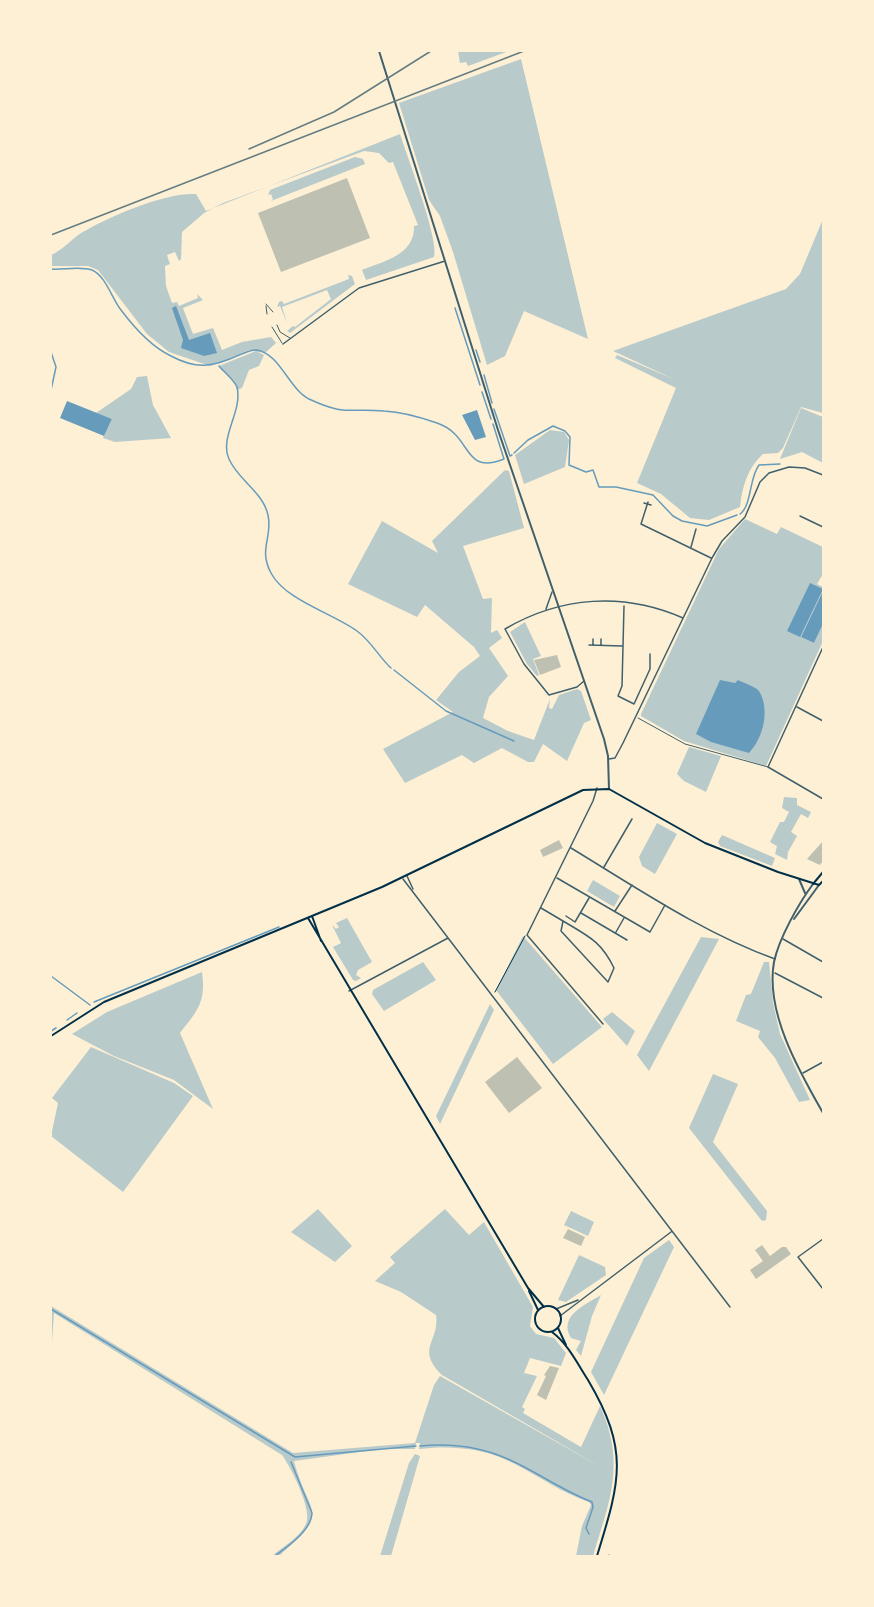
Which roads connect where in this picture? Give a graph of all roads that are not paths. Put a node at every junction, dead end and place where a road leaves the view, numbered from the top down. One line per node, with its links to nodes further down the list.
1 (379, 51): 2 (street)
2 (446, 260): 7 (street); 16 (street)
3 (273, 312): 4 (lane)
4 (267, 314)
5 (278, 325): 7 (lane)
6 (272, 327): 8 (lane)
7 (292, 338): 8 (street)
8 (283, 344)
9 (823, 475): 15 (street)
10 (647, 503): 14 (street)
11 (800, 516): 12 (street)
12 (823, 527)
13 (696, 529): 14 (street)
14 (690, 548): 15 (street)
15 (712, 558): 20 (street)
16 (552, 589): 18 (street); 19 (street)
17 (624, 606): 26 (street)
18 (559, 607): 19 (street); 20 (street); 29 (street)
19 (546, 610): 30 (street)
20 (684, 618): 33 (street)
21 (593, 639): 24 (street)
22 (601, 639): 25 (street)
23 (589, 645): 24 (street)
24 (593, 646): 25 (street)
25 (601, 646): 26 (street)
26 (623, 646): 28 (street)
27 (823, 647): 32 (street)
28 (650, 654)
29 (584, 680): 30 (street); 31 (street)
30 (577, 687): 31 (street)
31 (587, 690): 35 (street)
32 (796, 707): 34 (street); 36 (street)
33 (636, 717): 35 (street); 36 (lane)
34 (823, 721)
35 (609, 759): 38 (street)
36 (768, 767): 39 (street)
37 (597, 788): 38 (main road); 41 (street); 44 (main road)
38 (609, 789): 47 (main road)
39 (823, 799)
40 (632, 819): 42 (street)
41 (571, 848): 42 (street); 45 (street)
42 (603, 867): 48 (street)
43 (823, 872): 49 (main road)
44 (407, 876): 46 (main road); 51 (street)
45 (556, 877): 53 (street); 55 (street)
46 (403, 878): 51 (street); 58 (main road)
47 (799, 879): 49 (main road); 52 (street)
48 (632, 884): 54 (street); 56 (street)
49 (813, 884): 50 (main road); 52 (street)
50 (822, 885): 62 (street)
51 (414, 890): 65 (street)
52 (805, 895): 62 (street)
53 (590, 897): 56 (street); 57 (street)
54 (665, 904): 61 (street); 69 (street)
55 (541, 908): 63 (street); 74 (street)
56 (615, 912): 61 (street)
57 (581, 913): 59 (street); 64 (street)
58 (312, 916): 60 (main road); 68 (main road)
59 (566, 916)
60 (308, 918): 68 (main road); 75 (main road)
61 (624, 918): 64 (street)
62 (793, 919): 66 (street)
63 (563, 921): 63 (street)
64 (615, 933): 67 (street)
65 (449, 938): 72 (street); 79 (street)
66 (783, 939): 69 (street); 70 (street)
67 (627, 940)
68 (321, 944): 72 (main road)
69 (775, 959): 71 (street)
70 (823, 962)
71 (774, 973): 73 (street); 77 (street)
72 (349, 991): 81 (main road)
73 (823, 998)
74 (603, 1024)
75 (51, 1036)
76 (823, 1062): 77 (street)
77 (801, 1074): 78 (street)
78 (823, 1113)
79 (672, 1231): 83 (street); 85 (street)
80 (823, 1239): 82 (street)
81 (528, 1288): 84 (main road); 87 (main road)
82 (823, 1289)
83 (584, 1297): 86 (street); 88 (street)
84 (544, 1307): 86 (main road); 87 (main road)
85 (730, 1307)
86 (556, 1309): 88 (main road)
87 (538, 1311): 90 (main road)
88 (560, 1316): 89 (main road)
89 (558, 1328): 90 (main road); 91 (main road)
90 (552, 1332): 91 (main road)
91 (566, 1345): 92 (main road)
92 (597, 1556)

